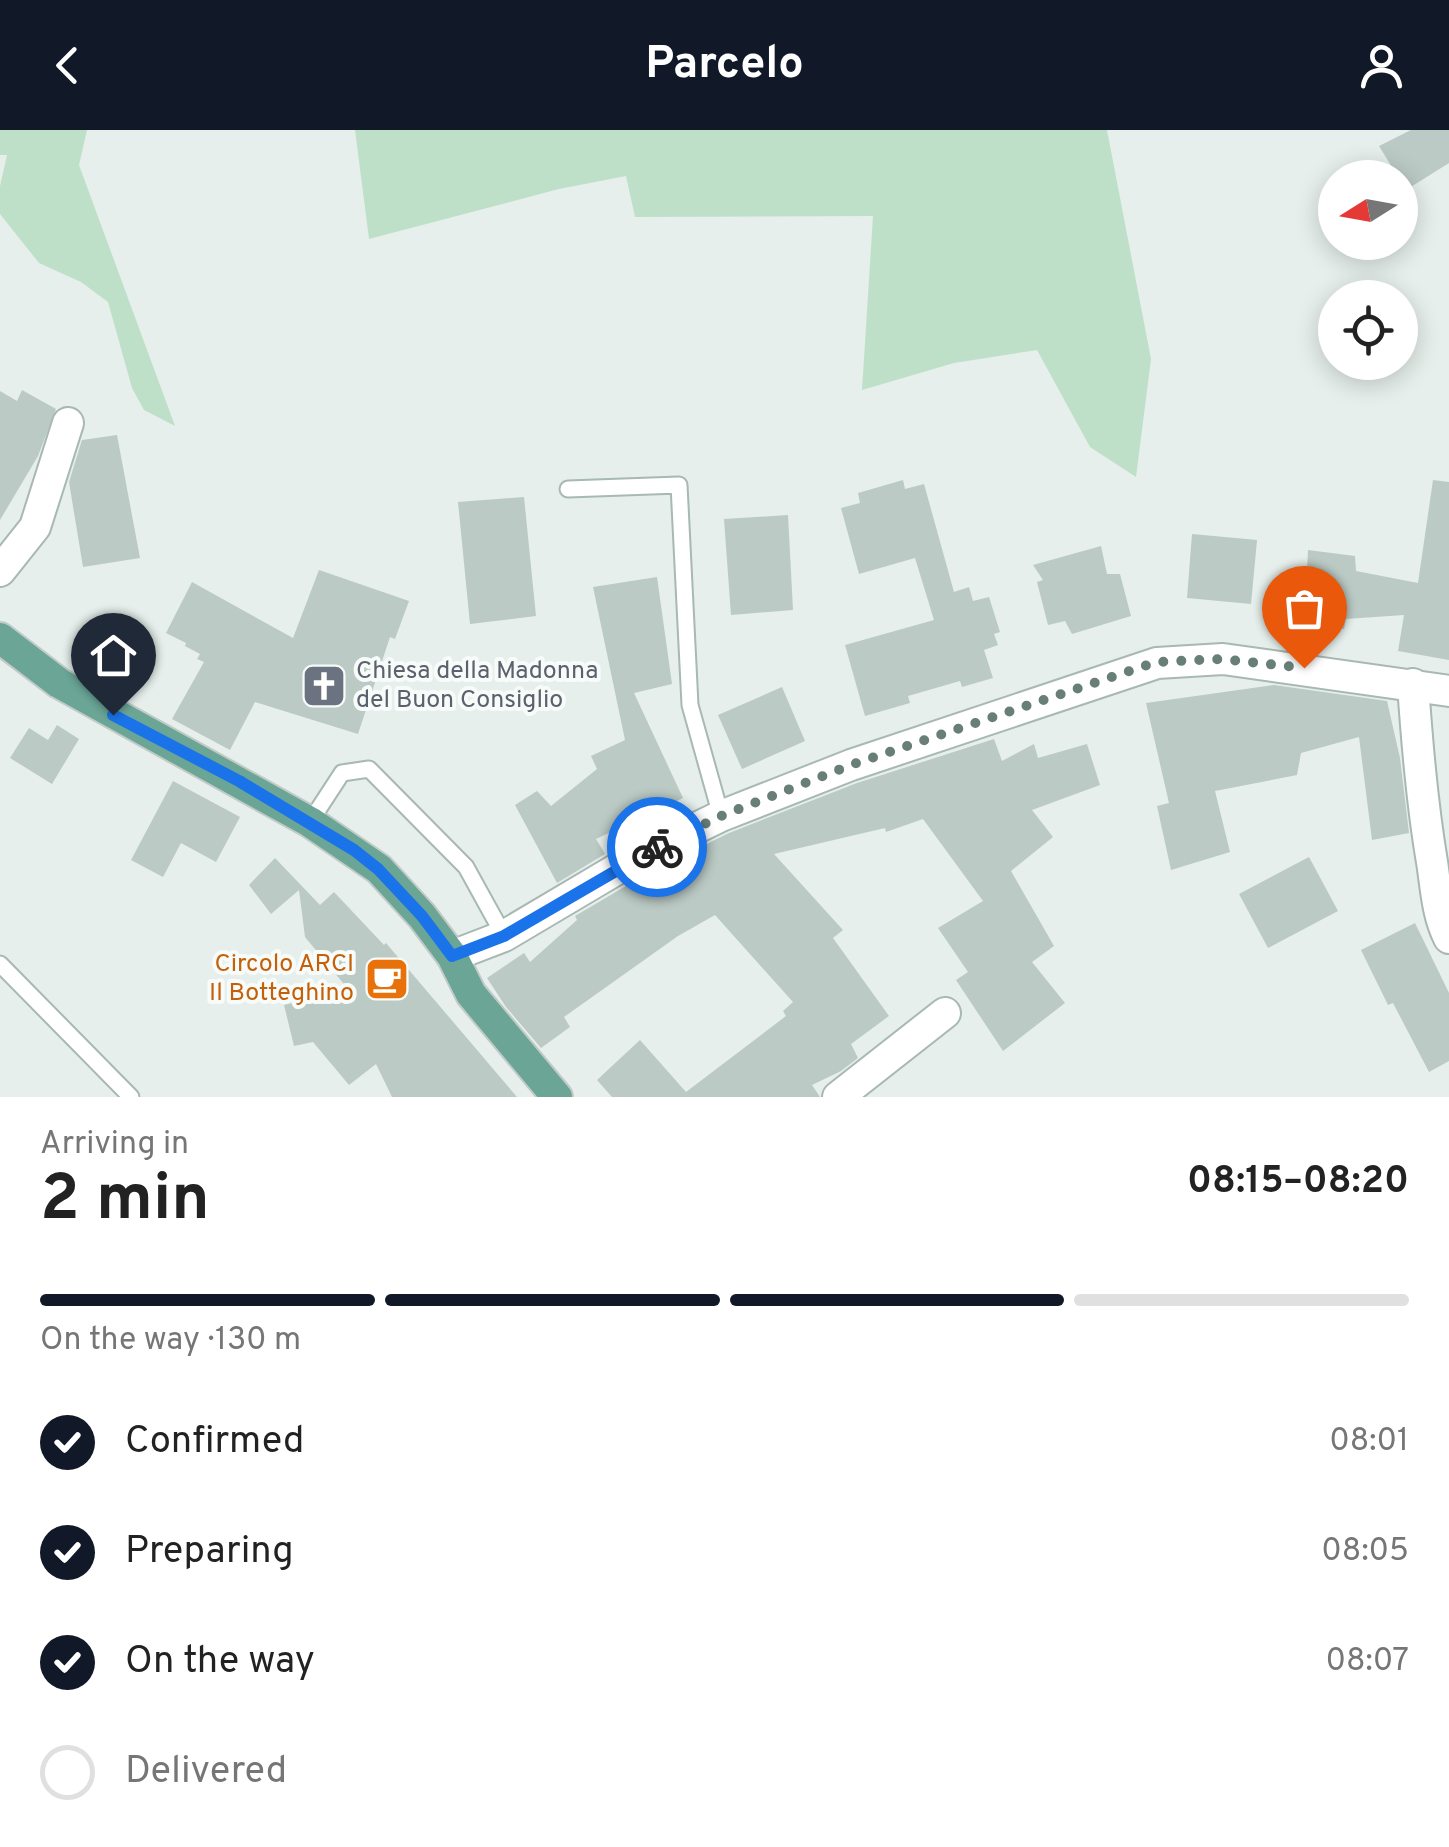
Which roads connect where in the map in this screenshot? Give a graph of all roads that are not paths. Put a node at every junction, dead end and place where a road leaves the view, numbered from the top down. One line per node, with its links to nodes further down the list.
1 (68, 424): 3 (street)
2 (568, 489): 7 (lane)
3 (0, 571)
4 (0, 638): 8 (main road)
5 (1413, 684): 6 (street); 7 (street); 10 (street)
6 (1449, 691)
7 (721, 816): 9 (street)
8 (310, 822): 9 (lane); 11 (main road)
9 (504, 936): 11 (street)
10 (1449, 938)
11 (452, 956): 15 (main road)
12 (0, 964): 14 (lane)
13 (945, 1013): 16 (street)
14 (131, 1097)
15 (556, 1097)
16 (838, 1097)

